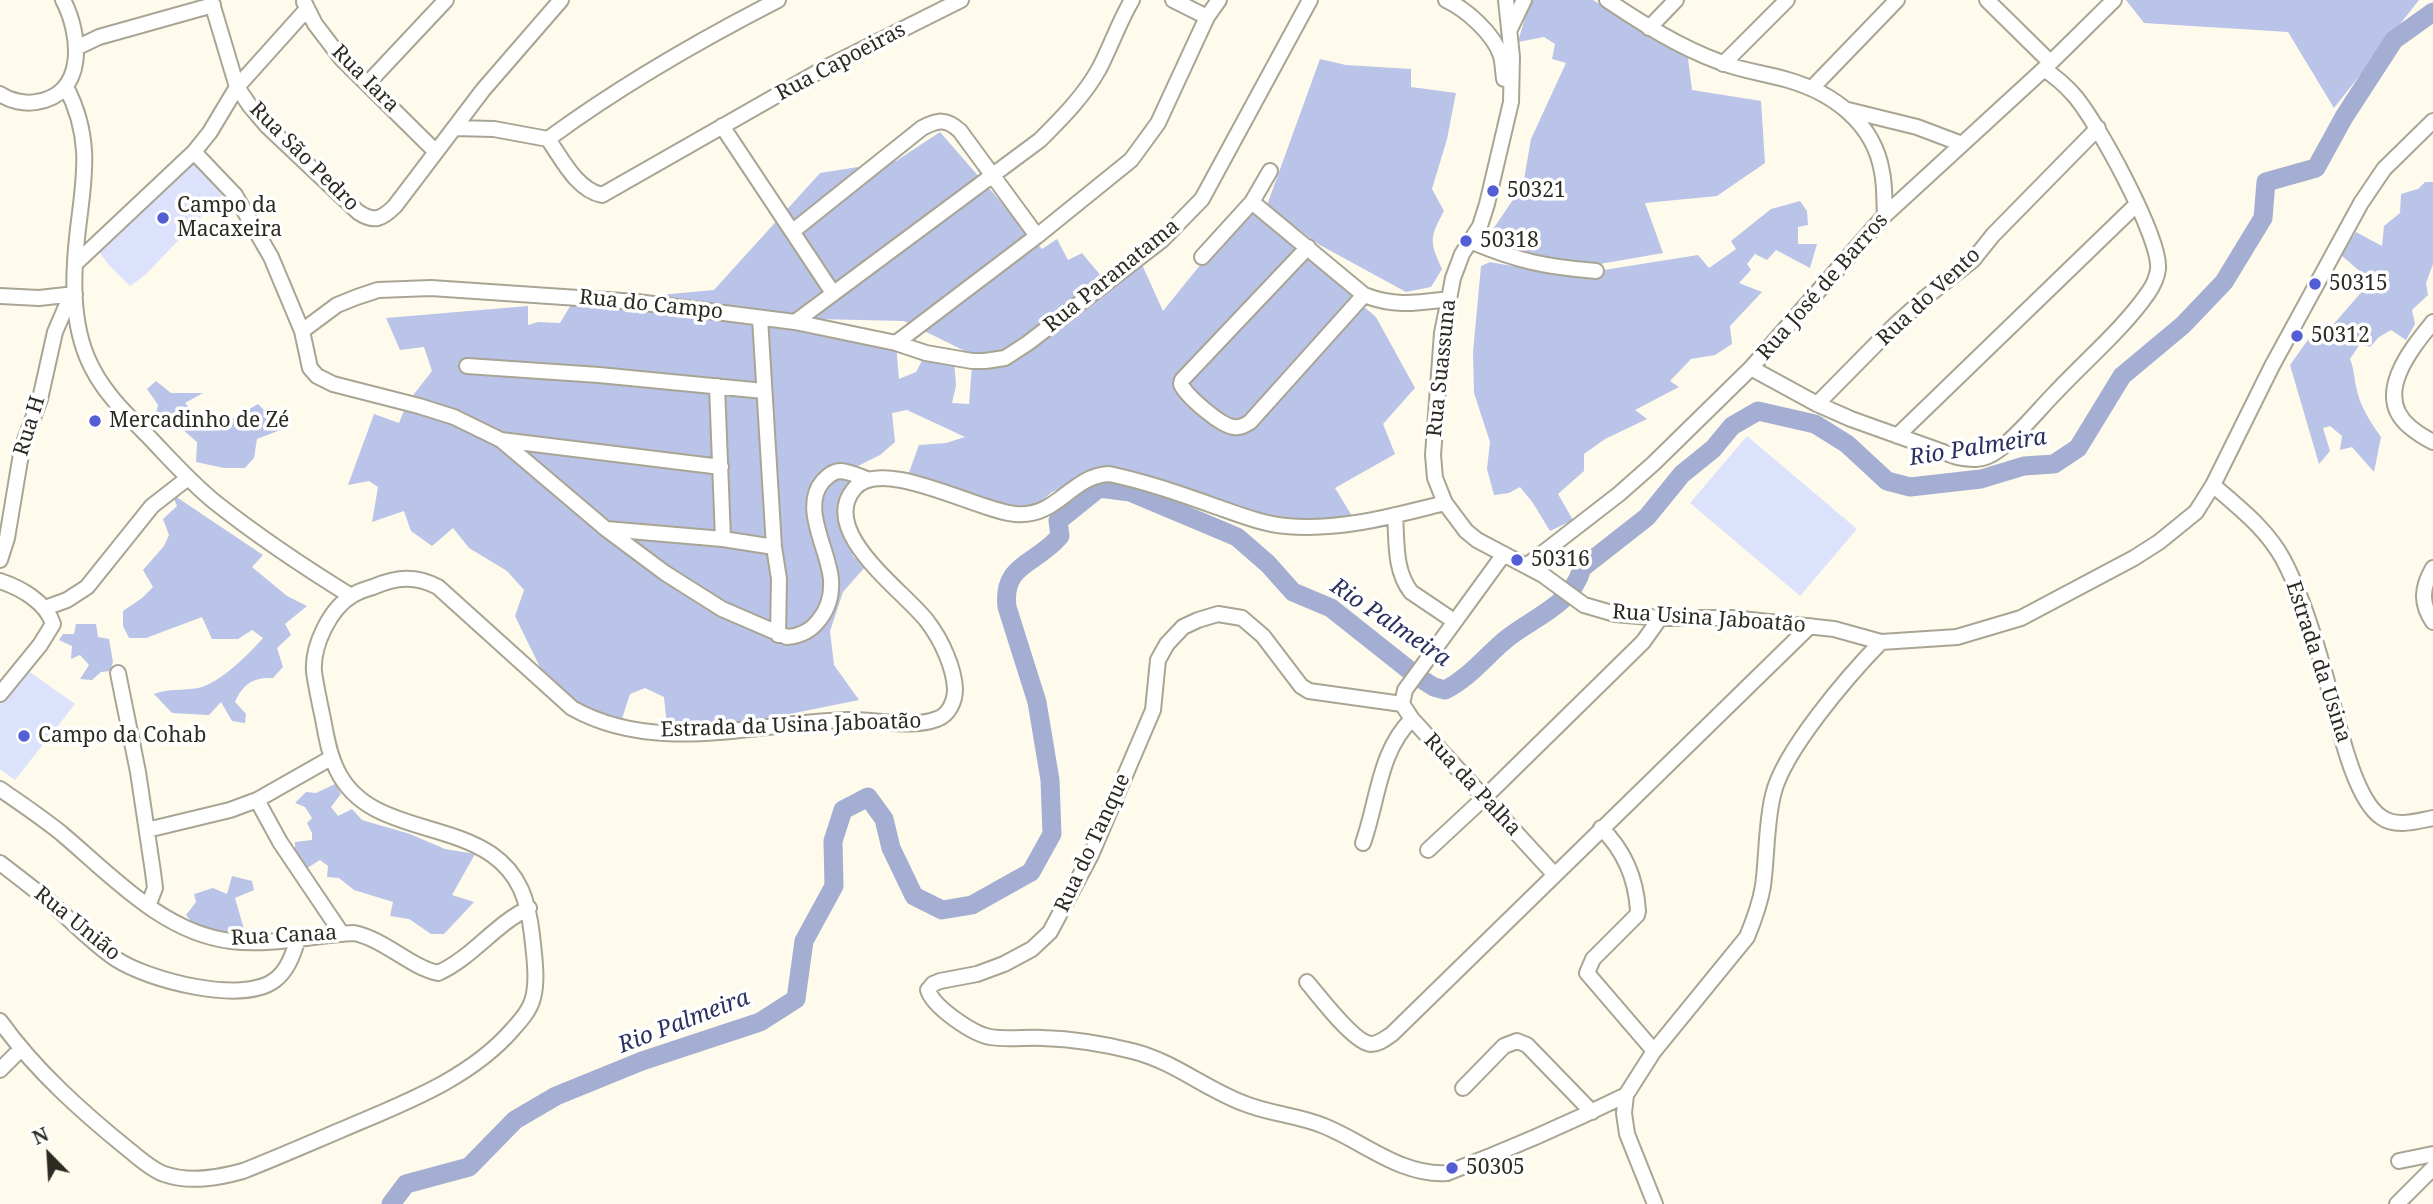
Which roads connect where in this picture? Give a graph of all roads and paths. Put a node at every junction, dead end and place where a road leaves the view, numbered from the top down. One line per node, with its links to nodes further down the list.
1 (63, 0): 24 (street)
2 (446, 0): 27 (street)
3 (561, 0): 36 (street, Rua São Pedro)
4 (778, 0): 38 (street)
5 (961, 0): 34 (street, Rua Capoeiras)
6 (1132, 0): 43 (street)
7 (1173, 0): 21 (street)
8 (1219, 0): 21 (street)
9 (1310, 0): 64 (street, Rua Paranatama)
10 (1446, 0): 35 (street)
11 (1506, 0): 23 (street, Rua Suassuna)
12 (1524, 0): 23 (street)
13 (1607, 0): 22 (street)
14 (1676, 0): 22 (street)
15 (1787, 0): 25 (street)
16 (1897, 0): 30 (street)
17 (1987, 0): 26 (street)
18 (2111, 1): 26 (street, Rua José de Barros)
19 (212, 3): 24 (street); 29 (street, Rua São Pedro)
20 (305, 4): 27 (street, Rua Iara); 29 (street)
21 (1207, 17): 48 (street)
22 (1649, 28): 25 (street)
23 (1510, 29): 35 (street, Rua Suassuna)
24 (76, 48): 28 (street)
25 (1723, 64): 30 (street)
26 (2047, 65): 37 (street); 39 (street, Rua José de Barros)
27 (368, 83): 41 (street, Rua Iara)
28 (66, 87): 31 (street); 52 (street)
29 (237, 87): 40 (street); 41 (street, Rua São Pedro)
30 (1812, 88): 32 (street)
31 (0, 94)
32 (1846, 110): 39 (street); 46 (street)
33 (2433, 121): 76 (street, Rua Usina Jaboatão)
34 (722, 125): 38 (street, Rua Capoeiras); 47 (street)
35 (1507, 126): 49 (street, Rua Suassuna)
36 (454, 128): 38 (street); 41 (street, Rua São Pedro)
37 (2098, 128): 45 (street); 69 (street, Rua do Vento)
38 (548, 139)
39 (1962, 144): 46 (street, Rua José de Barros)
40 (194, 152): 52 (street); 62 (street)
41 (436, 152)
42 (1270, 172): 44 (street)
43 (993, 176): 47 (street); 48 (street); 54 (street)
44 (1252, 202): 50 (street); 51 (street)
45 (2136, 205): 70 (street); 70 (street)
46 (1885, 215): 66 (street, Rua José de Barros)
47 (793, 231): 54 (street)
48 (1037, 236): 63 (street)
49 (1470, 242): 53 (street); 58 (street, Rua Suassuna)
50 (1308, 247): 56 (street); 56 (street)
51 (1202, 257)
52 (75, 264): 55 (street)
53 (1596, 271)
54 (833, 293): 60 (street)
55 (73, 295): 57 (street); 74 (street); 83 (street, Rua H)
56 (1364, 295): 58 (street)
57 (0, 296)
58 (1448, 299): 77 (street, Rua Suassuna)
59 (760, 318): 60 (street, Rua do Campo); 62 (street, Rua do Campo); 68 (street)
60 (795, 322): 63 (street, Rua do Campo)
61 (2433, 322): 72 (street)
62 (303, 331): 71 (street)
63 (896, 343): 64 (street, Rua do Campo)
64 (1005, 358)
65 (467, 366): 67 (street)
66 (1751, 368): 69 (street); 84 (street, Rua José de Barros)
67 (717, 386): 68 (street); 73 (street)
68 (764, 391): 81 (street)
69 (1818, 404): 70 (street)
70 (1898, 436)
71 (501, 440): 73 (street); 79 (street)
72 (2433, 442)
73 (721, 467): 80 (street)
74 (188, 478): 88 (street); 89 (street)
75 (867, 479): 78 (street); 88 (street, Estrada da Usina Jaboatão); 94 (street)
76 (2213, 485): 95 (street, Rua Usina Jaboatão); 104 (street, Estrada da Usina)
77 (1445, 503): 78 (street); 82 (street, Rua Suassuna)
78 (1395, 515): 91 (street)
79 (606, 529): 80 (street); 94 (street)
80 (723, 539): 81 (street)
81 (775, 547): 94 (street)
82 (1504, 554): 84 (street, Rua Suassuna); 91 (street)
83 (0, 560)
84 (1526, 566): 87 (street, Rua Suassuna)
85 (2433, 568): 92 (street)
86 (0, 581): 89 (street)
87 (1571, 595): 90 (street, Rua Usina Jaboatão)
88 (351, 596): 100 (street, Estrada da Usina Jaboatão)
89 (45, 608): 97 (street)
90 (1660, 618): 93 (street, Rua Usina Jaboatão); 102 (street)
91 (1454, 621): 98 (street)
92 (2433, 622)
93 (1810, 626): 95 (street, Rua Usina Jaboatão); 105 (street)
94 (778, 635)
95 (1881, 642): 118 (street)
96 (118, 673): 106 (street)
97 (0, 694)
98 (1403, 697): 99 (street, Rua da Palha); 122 (street, Rua do Tanque)
99 (1412, 719): 102 (street, Rua da Palha); 107 (street)
100 (331, 758): 103 (street); 112 (street, Estrada da Usina Jaboatão)
101 (0, 789): 111 (street, Rua Canaa)
102 (1485, 798): 108 (street); 110 (street, Rua da Palha)
103 (257, 800): 106 (street); 113 (street)
104 (2433, 818)
105 (1601, 828): 110 (street); 118 (street)
106 (147, 831): 111 (street)
107 (1363, 842)
108 (1428, 850)
109 (0, 863): 114 (street, Rua União)
110 (1554, 874): 115 (street)
111 (148, 906): 114 (street, Rua Canaa)
112 (529, 908): 113 (street, Rua Canaa); 117 (street, Estrada da Usina Jaboatão)
113 (342, 934): 114 (street, Rua Canaa)
114 (298, 939)
115 (1307, 982)
116 (0, 1021): 117 (street, Estrada da Usina Jaboatão)
117 (22, 1049): 119 (street)
118 (1654, 1051): 121 (street)
119 (0, 1070)
120 (1463, 1088): 122 (street)
121 (1626, 1095): 122 (street, Rua do Tanque); 126 (street)
122 (1592, 1112)
123 (2433, 1154): 124 (street)
124 (2399, 1161)
125 (2433, 1168): 127 (street)
126 (1655, 1204)
127 (2397, 1204)

